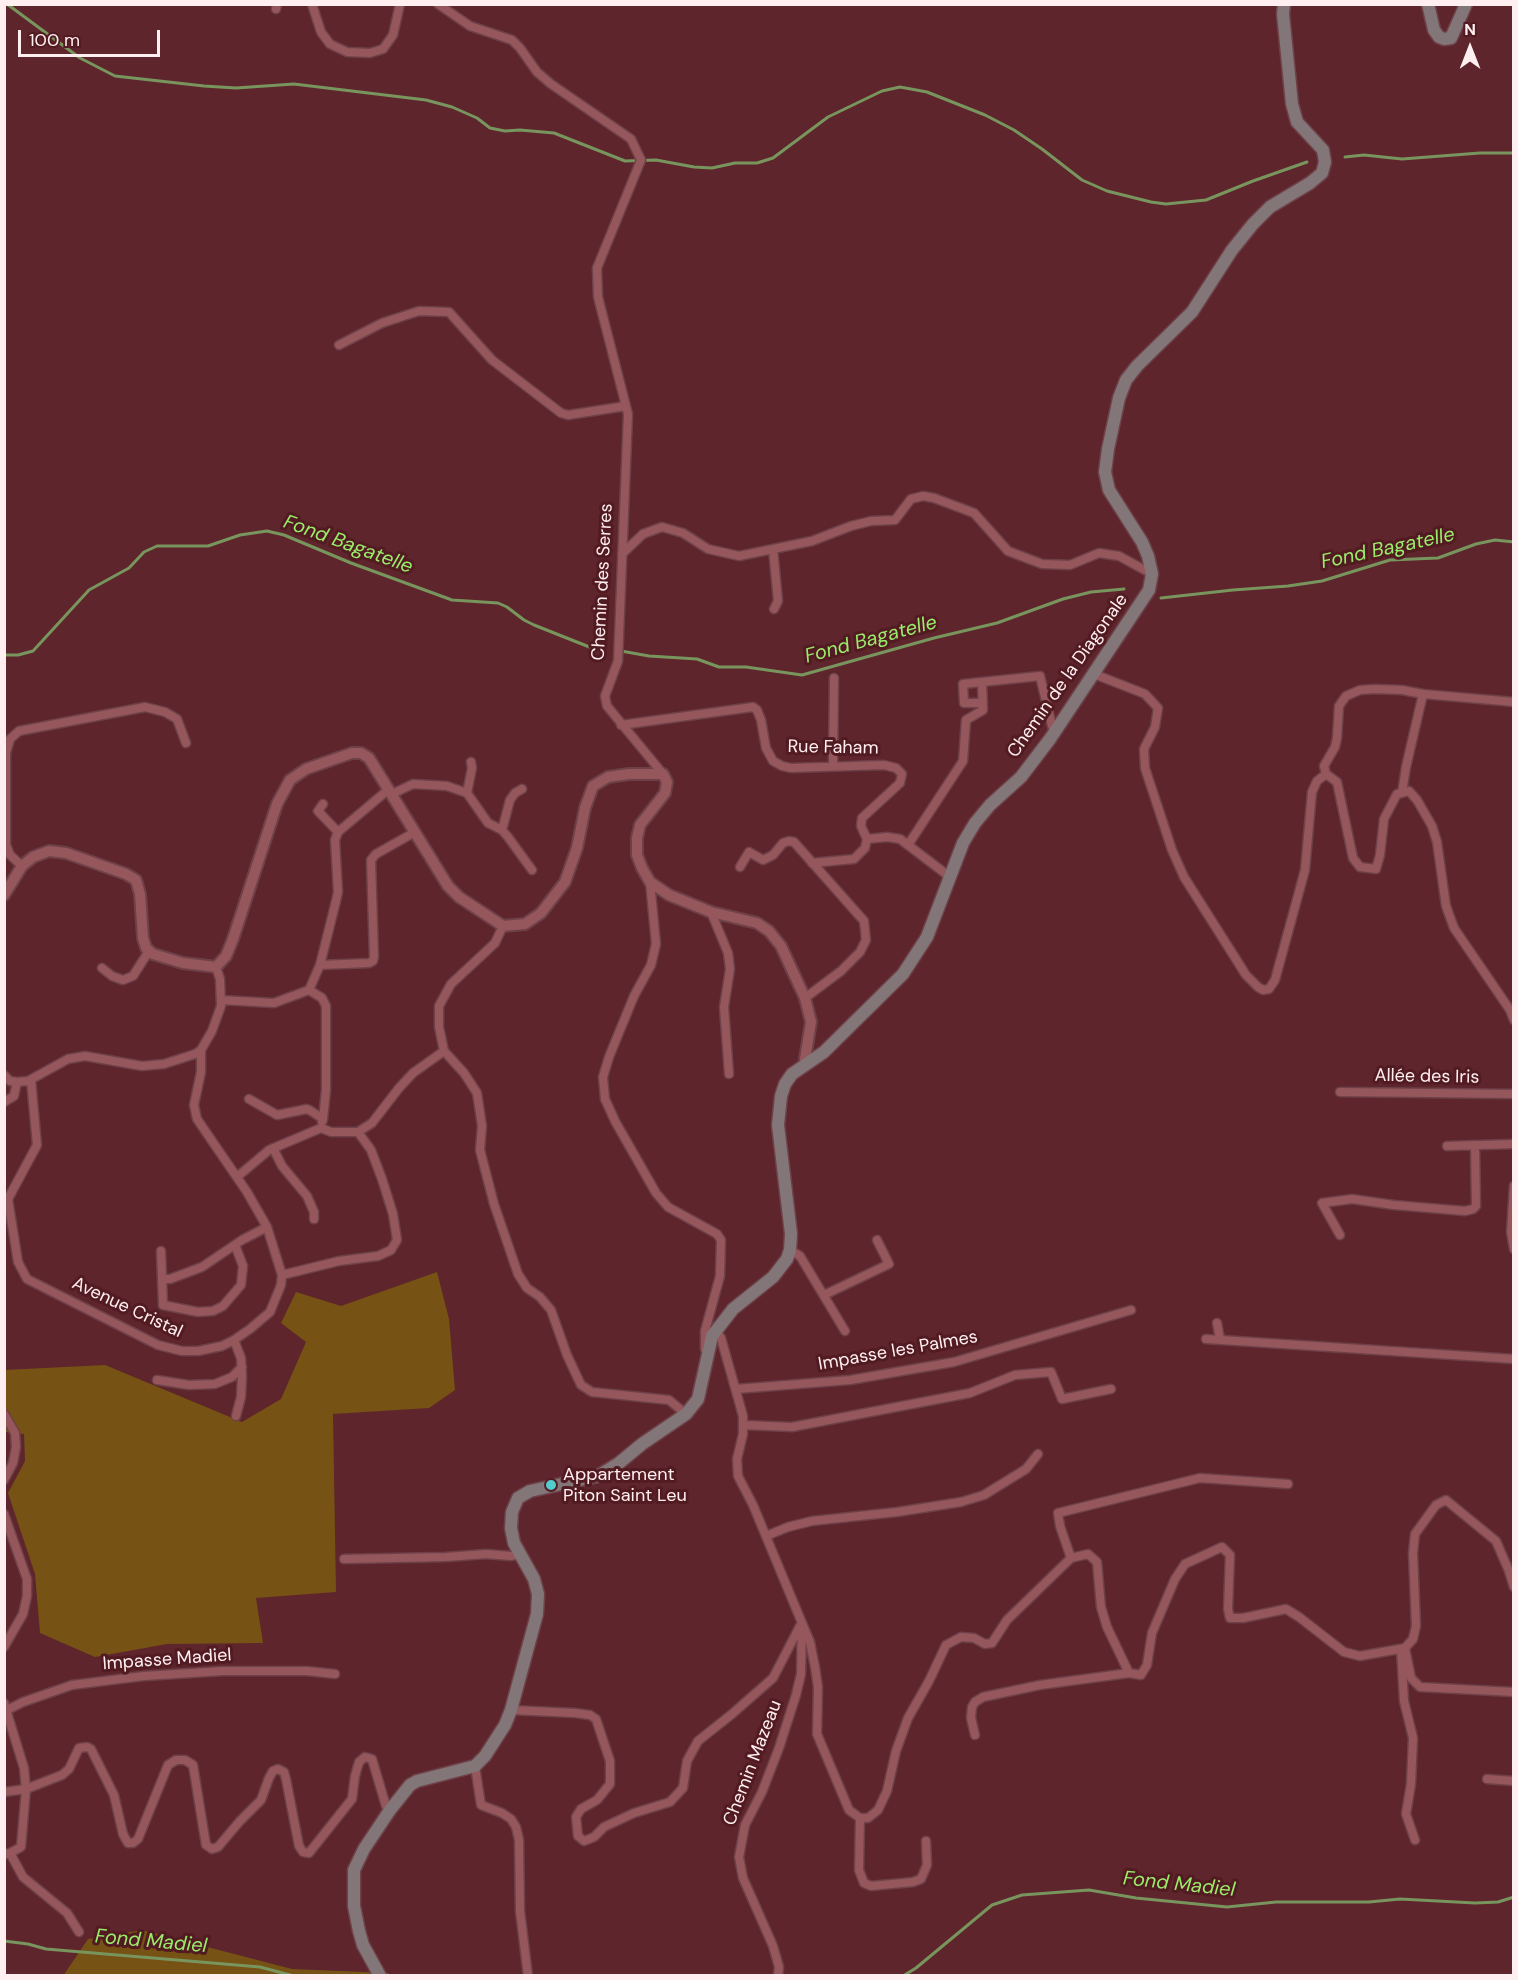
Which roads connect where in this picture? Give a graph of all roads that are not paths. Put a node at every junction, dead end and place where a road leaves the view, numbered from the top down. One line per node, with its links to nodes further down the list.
1 (312, 4): 2 (street)
2 (400, 4)
3 (438, 4): 8 (street, Chemin des Serres)
4 (1284, 4): 11 (main road)
5 (1428, 4): 6 (main road)
6 (1466, 4)
7 (339, 345): 8 (street)
8 (626, 406): 10 (street, Chemin des Serres)
9 (773, 549): 10 (street); 11 (street); 12 (street)
10 (622, 554): 19 (street, Chemin des Serres)
11 (1152, 574): 13 (main road, Chemin de la Diagonale)
12 (774, 609)
13 (1094, 674): 20 (main road, Chemin de la Diagonale); 25 (street)
14 (834, 678): 23 (street)
15 (982, 682): 18 (street); 18 (street); 20 (street)
16 (1423, 694): 17 (street); 25 (street); 29 (street)
17 (1514, 702)
18 (983, 703): 35 (street)
19 (621, 725): 23 (street, Rue Faham); 24 (street, Chemin des Serres)
20 (1056, 730): 40 (main road, Chemin de la Diagonale)
21 (186, 743): 37 (street)
22 (471, 762): 28 (street)
23 (833, 766): 34 (street, Rue Faham)
24 (663, 774): 41 (street); 44 (street)
25 (1326, 774): 29 (street)
26 (522, 789): 31 (street)
27 (390, 792): 28 (street); 32 (street); 33 (street); 47 (street)
28 (467, 793): 31 (street)
29 (1402, 793): 52 (street)
30 (323, 804): 32 (street)
31 (502, 830): 39 (street)
32 (338, 832): 46 (street)
33 (415, 832): 44 (street); 46 (street)
34 (867, 839): 35 (street); 36 (street)
35 (908, 845): 40 (street)
36 (812, 863): 38 (street); 50 (street)
37 (22, 866): 42 (street); 45 (street)
38 (740, 867)
39 (532, 870)
40 (950, 878): 55 (main road, Chemin de la Diagonale)
41 (650, 882): 43 (street); 90 (street)
42 (4, 895)
43 (711, 912): 50 (street); 56 (street)
44 (503, 926): 54 (street)
45 (149, 951): 47 (street); 48 (street)
46 (320, 965): 49 (street)
47 (216, 967): 51 (street)
48 (102, 968)
49 (309, 990): 51 (street); 64 (street)
50 (805, 998): 55 (street)
51 (221, 1000): 53 (street)
52 (1514, 1020)
53 (201, 1050): 58 (street); 70 (street)
54 (444, 1051): 65 (street); 97 (street)
55 (806, 1064): 78 (main road, Chemin de la Diagonale)
56 (729, 1074)
57 (4, 1075): 59 (street)
58 (31, 1080): 59 (street); 89 (street, Avenue Cristal)
59 (17, 1083): 63 (street)
60 (1340, 1092): 61 (street, Allée des Iris)
61 (1514, 1094)
62 (249, 1099): 64 (street)
63 (4, 1102)
64 (322, 1124): 65 (street); 69 (street)
65 (358, 1132): 80 (street)
66 (1514, 1144): 67 (street)
67 (1475, 1145): 68 (street); 74 (street)
68 (1447, 1146)
69 (273, 1148): 70 (street); 72 (street)
70 (237, 1177): 73 (street)
71 (1514, 1186): 77 (street)
72 (314, 1219)
73 (267, 1227): 76 (street); 80 (street)
74 (1340, 1235)
75 (877, 1240): 82 (street)
76 (235, 1245): 81 (street); 81 (street)
77 (1514, 1249)
78 (790, 1250): 82 (street); 85 (main road)
79 (161, 1251): 81 (street)
80 (282, 1275): 89 (street, Avenue Cristal)
81 (162, 1280)
82 (824, 1295): 86 (street)
83 (1131, 1311): 94 (street, Impasse les Palmes)
84 (1217, 1323): 88 (street)
85 (715, 1330): 90 (main road); 94 (street, Chemin Mazeau)
86 (844, 1331)
87 (1206, 1339): 88 (street)
88 (1220, 1339): 91 (street)
89 (234, 1340): 92 (street)
90 (706, 1359): 97 (main road)
91 (1514, 1359)
92 (242, 1367): 93 (street); 98 (street)
93 (157, 1380)
94 (736, 1389): 99 (street, Chemin Mazeau)
95 (1111, 1389): 99 (street)
96 (4, 1414): 101 (street)
97 (686, 1414): 105 (main road)
98 (236, 1416)
99 (742, 1425): 104 (street, Chemin Mazeau)
100 (1038, 1454): 104 (street)
101 (4, 1480)
102 (1288, 1484): 106 (street)
103 (4, 1514): 110 (street)
104 (766, 1536): 109 (street, Chemin Mazeau)
105 (520, 1554): 107 (street); 116 (main road)
106 (1071, 1558): 112 (street); 124 (street)
107 (344, 1559)
108 (1514, 1587): 111 (street)
109 (802, 1623): 116 (street); 124 (street); 131 (street, Chemin Mazeau)
110 (4, 1647)
111 (1403, 1648): 112 (street); 114 (street); 125 (street)
112 (1129, 1673): 117 (street)
113 (335, 1674): 115 (street, Impasse Madiel)
114 (1514, 1692)
115 (6, 1706): 121 (street)
116 (511, 1710): 118 (main road)
117 (975, 1736)
118 (475, 1766): 123 (main road); 130 (street)
119 (1487, 1779): 120 (street)
120 (1514, 1781)
121 (26, 1789): 122 (street); 123 (street); 127 (street)
122 (4, 1792)
123 (390, 1810): 129 (main road)
124 (860, 1818): 126 (street)
125 (1415, 1840)
126 (926, 1841)
127 (7, 1853): 128 (street)
128 (79, 1932)
129 (380, 1976)
130 (528, 1976)
131 (778, 1976)

